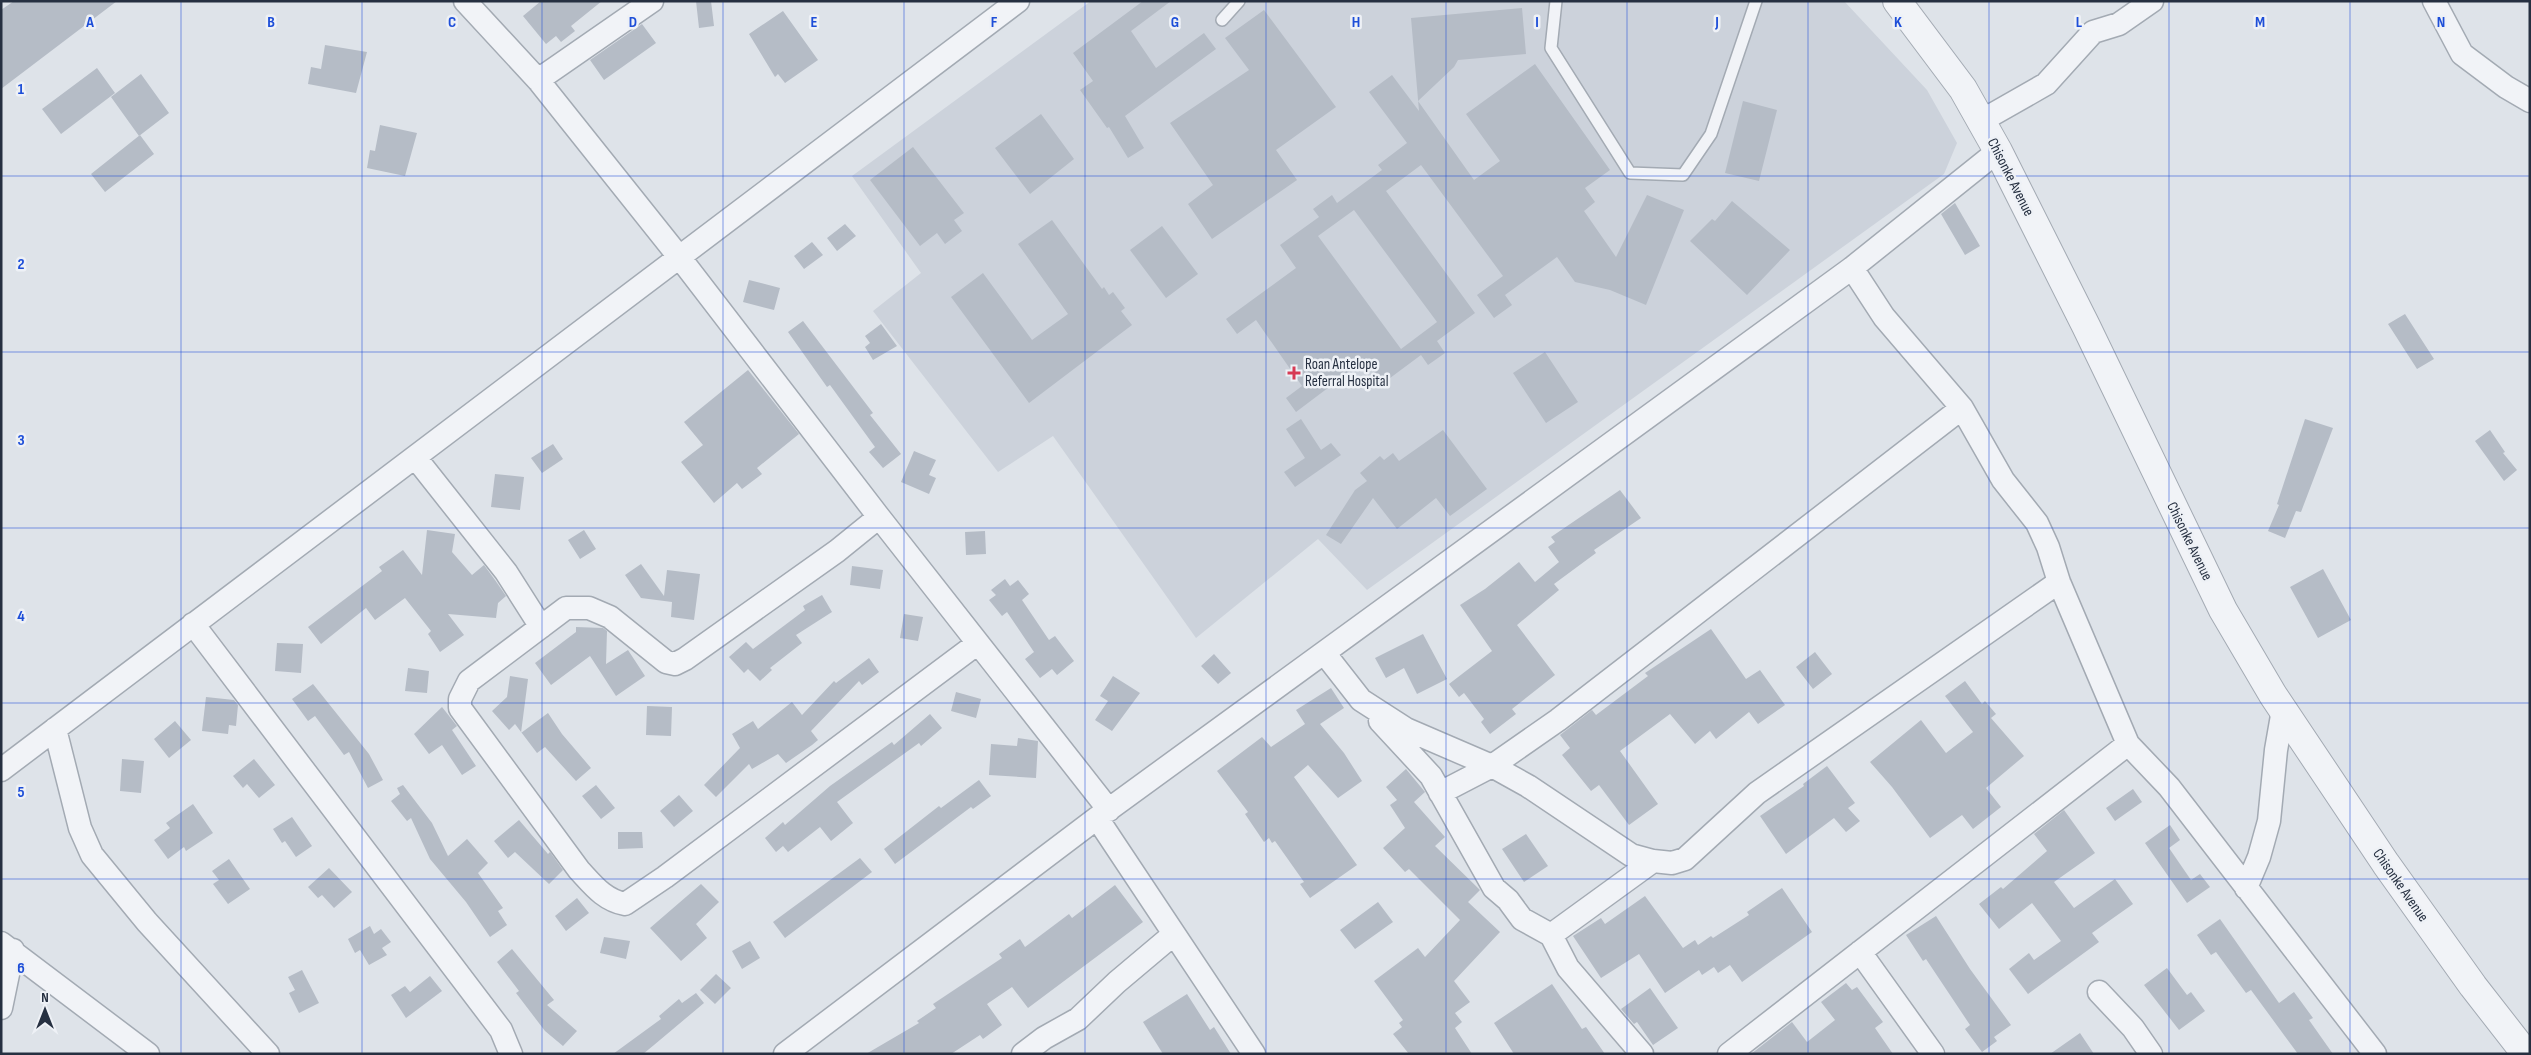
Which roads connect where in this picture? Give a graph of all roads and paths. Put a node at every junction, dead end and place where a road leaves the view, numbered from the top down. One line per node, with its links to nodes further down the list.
1 (465, 1): 11 (street)
2 (652, 1): 11 (street)
3 (1018, 1): 15 (street)
4 (1239, 1): 10 (lane)
5 (1556, 1): 6 (lane)
6 (1756, 1)
7 (1897, 1): 13 (street, Chisonke Avenue)
8 (2152, 1): 13 (street)
9 (2434, 1): 12 (street)
10 (1222, 20)
11 (538, 80): 15 (street)
12 (2530, 101)
13 (1981, 121): 14 (street, Chisonke Avenue)
14 (1998, 151): 16 (street); 26 (street, Chisonke Avenue)
15 (680, 258): 18 (street); 19 (street)
16 (1852, 268): 17 (street); 24 (street)
17 (1962, 408): 20 (street); 29 (street)
18 (415, 457): 21 (street); 22 (street)
19 (879, 517): 22 (street); 23 (street)
20 (2059, 582): 28 (street); 33 (street)
21 (193, 624): 27 (street); 44 (street)
22 (541, 627): 23 (street)
23 (978, 643): 32 (street)
24 (1324, 654): 25 (street); 32 (street)
25 (1361, 700): 29 (street); 31 (street)
26 (2283, 710): 34 (street); 53 (street, Chisonke Avenue)
27 (55, 729): 30 (street); 43 (street)
28 (2128, 744): 34 (street); 38 (street)
29 (1492, 766): 31 (street); 33 (street)
30 (1, 770)
31 (1440, 793): 36 (street)
32 (1103, 814): 35 (street); 45 (street)
33 (1652, 861): 36 (street)
34 (2246, 888): 52 (street)
35 (1174, 934): 41 (street); 47 (street)
36 (1551, 935): 48 (street)
37 (7, 947): 40 (street); 42 (street)
38 (1860, 952): 49 (street); 50 (street)
39 (2099, 992): 51 (street)
40 (1, 1008)
41 (1044, 1046): 46 (street)
42 (148, 1054)
43 (268, 1054)
44 (511, 1054)
45 (785, 1054)
46 (1023, 1054)
47 (1254, 1054)
48 (1642, 1054)
49 (1729, 1054)
50 (1933, 1054)
51 (2151, 1054)
52 (2375, 1054)
53 (2526, 1054)

